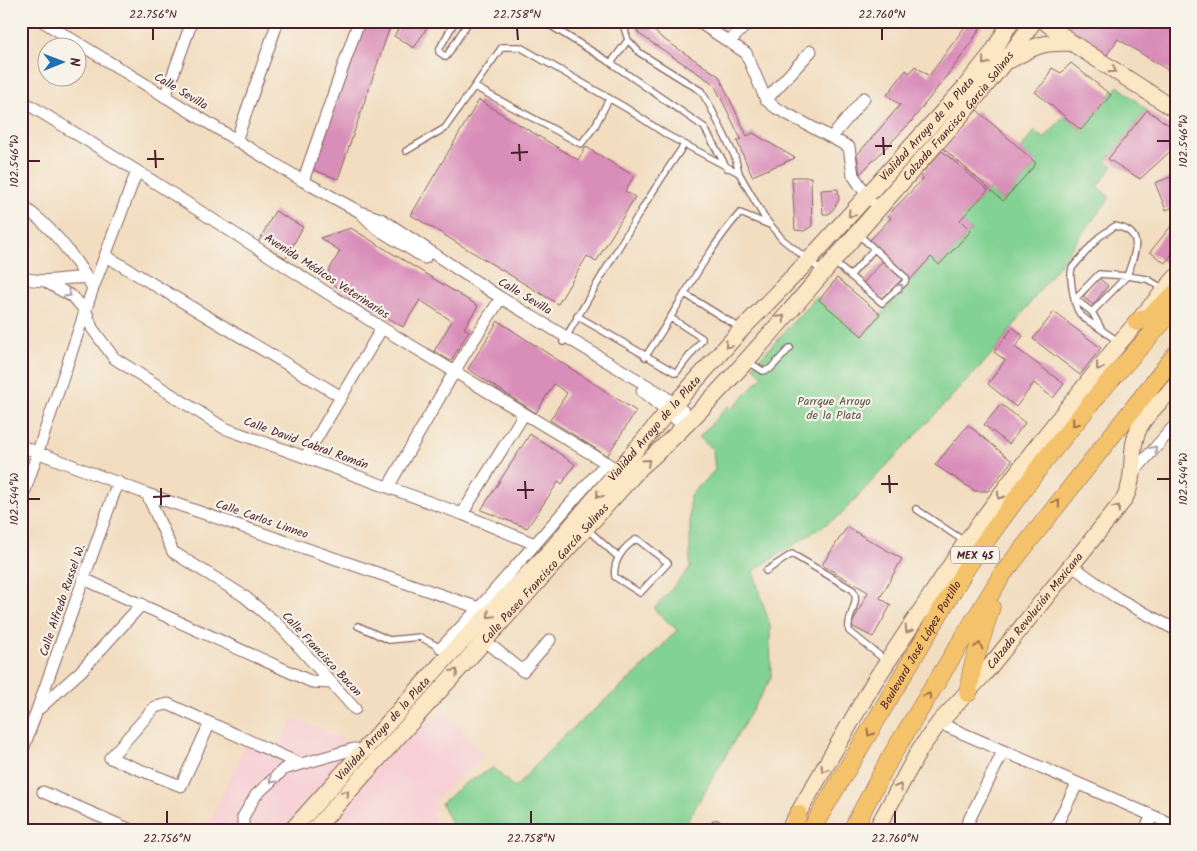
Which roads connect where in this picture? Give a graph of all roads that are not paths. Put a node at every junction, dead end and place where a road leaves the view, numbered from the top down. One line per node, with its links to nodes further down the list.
1 (42, 21): 21 (street, Calle Sevilla)
2 (192, 21): 21 (street)
3 (278, 21): 28 (street)
4 (359, 21): 34 (street)
5 (455, 21): 6 (lane)
6 (469, 21)
7 (543, 21): 19 (lane)
8 (622, 21): 14 (lane)
9 (697, 21): 15 (street)
10 (750, 21): 15 (street)
11 (1011, 21): 35 (main road, Vialidad Arroyo de la Plata, one-way to 35)
12 (1034, 21): 18 (main road, Calzada Francisco Garcia Salinas)
13 (1044, 21): 16 (main road)
14 (628, 40): 19 (lane); 33 (lane)
15 (729, 42): 25 (street)
16 (1072, 43): 18 (main road); 26 (main road, one-way to 26)
17 (811, 52): 25 (street)
18 (1006, 62): 37 (main road, Calzada Francisco Garcia Salinas)
19 (611, 63): 31 (lane)
20 (475, 87): 22 (lane); 22 (lane); 30 (lane)
21 (165, 97): 28 (street, Calle Sevilla)
22 (610, 98): 29 (lane)
23 (864, 98): 27 (street)
24 (21, 100): 32 (street, Avenida Médicos Veterinarios)
25 (766, 100): 27 (street)
26 (1176, 110)
27 (832, 137): 35 (street)
28 (236, 140): 34 (street, Calle Sevilla)
29 (684, 145): 31 (lane); 58 (lane)
30 (406, 151)
31 (727, 168): 33 (lane)
32 (137, 171): 41 (street); 61 (street, Avenida Médicos Veterinarios)
33 (739, 173): 38 (lane)
34 (303, 181): 54 (street, Calle Sevilla)
35 (867, 196): 37 (street); 42 (main road, Vialidad Arroyo de la Plata, one-way to 42)
36 (21, 205): 48 (street)
37 (879, 208): 39 (main road)
38 (770, 225): 42 (lane); 52 (lane)
39 (858, 233): 40 (lane); 43 (main road)
40 (873, 250): 44 (lane); 44 (lane, one-way to 40)
41 (106, 256): 50 (street); 72 (street)
42 (808, 262): 43 (lane); 62 (main road, Vialidad Arroyo de la Plata)
43 (828, 267): 44 (lane); 69 (main road, one-way to 43)
44 (850, 276)
45 (1127, 276): 51 (lane); 53 (lane); 53 (lane); 57 (lane)
46 (1176, 276): 51 (main road)
47 (21, 277): 49 (street)
48 (87, 278): 49 (street); 50 (street)
49 (48, 282): 56 (street, one-way to 56)
50 (93, 288): 56 (street)
51 (1171, 291): 60 (main road)
52 (685, 294): 59 (lane); 62 (lane)
53 (1075, 299): 57 (lane); 63 (lane)
54 (499, 301): 64 (street, Calle Sevilla); 70 (street)
55 (1176, 307): 126 (main road, Boulevard José López Portillo / MEX 45, one-way to 126)
56 (86, 310): 78 (street); 79 (street, Calle David Cabral Román)
57 (1092, 312): 63 (lane)
58 (577, 316): 64 (lane); 68 (lane)
59 (671, 318): 68 (lane); 68 (lane)
60 (1138, 322): 65 (main road)
61 (382, 328): 70 (street, Avenida Médicos Veterinarios); 72 (street)
62 (742, 329): 73 (main road, Vialidad Arroyo de la Plata, one-way to 73)
63 (1102, 330): 65 (lane)
64 (565, 339): 73 (street, Calle Sevilla)
65 (1120, 342): 89 (main road, one-way to 89)
66 (790, 348): 69 (lane)
67 (1176, 354): 94 (main road, MEX 45, one-way to 67)
68 (645, 357)
69 (746, 360): 75 (main road)
70 (455, 372): 74 (street, Avenida Médicos Veterinarios); 83 (street)
71 (1176, 385): 81 (main road, Calzada Revolución Mexicana)
72 (340, 396): 79 (street)
73 (672, 408): 75 (street, Calle Sevilla); 80 (main road, Vialidad Arroyo de la Plata)
74 (524, 414): 80 (street, Avenida Médicos Veterinarios); 87 (street)
75 (688, 422): 80 (main road, one-way to 75)
76 (1176, 424): 81 (street, one-way to 76)
77 (21, 446): 78 (street, Calle Carlos Linneo)
78 (37, 452): 82 (street, Calle Carlos Linneo); 85 (street)
79 (306, 456): 83 (street, Calle David Cabral Román)
80 (619, 471): 88 (main road, Vialidad Arroyo de la Plata); 90 (street)
81 (1132, 474): 92 (main road, Calzada Revolución Mexicana, one-way to 81)
82 (118, 482): 84 (street, Calle Carlos Linneo); 95 (street, Calle Alfredo Russel W.)
83 (388, 487): 87 (street, Calle David Cabral Román)
84 (147, 494): 97 (street, Calle Carlos Linneo); 104 (street, Calle Francisco Bacon)
85 (21, 502)
86 (916, 509): 89 (lane)
87 (462, 514): 90 (street, Calle David Cabral Román)
88 (582, 524): 91 (lane); 100 (main road, Calle Paseo Francisco García Salinas); 102 (main road, Vialidad Arroyo de la Plata, one-way to 102)
89 (966, 542): 103 (main road, one-way to 103)
90 (535, 544): 97 (street)
91 (618, 557): 91 (lane)
92 (1070, 565): 99 (street); 105 (main road, Calzada Revolución Mexicana)
93 (766, 571): 103 (lane)
94 (1002, 575): 105 (main road, one-way to 94); 127 (main road, MEX 45, one-way to 94)
95 (84, 579): 96 (street); 106 (street, Calle Alfredo Russel W.)
96 (142, 604): 104 (street); 106 (street)
97 (479, 608): 102 (street)
98 (358, 626): 102 (lane)
99 (1176, 630)
100 (484, 640): 101 (street); 111 (main road, Calle Paseo Francisco García Salinas, one-way to 100)
101 (550, 640)
102 (445, 651): 111 (main road, Vialidad Arroyo de la Plata)
103 (887, 662): 117 (main road, one-way to 117)
104 (332, 683): 107 (street, Calle Francisco Bacon)
105 (968, 693): 109 (main road, Calzada Revolución Mexicana)
106 (39, 709): 112 (street, Calle Alfredo Russel W.)
107 (355, 709)
108 (210, 723): 108 (street); 113 (street)
109 (939, 723): 110 (street); 128 (main road, Calzada Revolución Mexicana, one-way to 109)
110 (1003, 752): 114 (street); 129 (street)
111 (372, 753): 113 (street); 121 (main road, Vialidad Arroyo de la Plata); 122 (main road, Calle Paseo Francisco García Salinas, one-way to 111)
112 (21, 755)
113 (298, 763): 120 (street, one-way to 120)
114 (1077, 784): 116 (street); 130 (street)
115 (43, 792): 119 (street)
116 (1152, 816): 118 (street); 131 (street)
117 (795, 822): 125 (main road)
118 (1176, 826)
119 (131, 830)
120 (242, 830)
121 (292, 830)
122 (314, 830)
123 (709, 830): 124 (lane)
124 (727, 830)
125 (789, 830)
126 (811, 830)
127 (852, 830)
128 (876, 830)
129 (964, 830)
130 (1054, 830)
131 (1145, 830)

